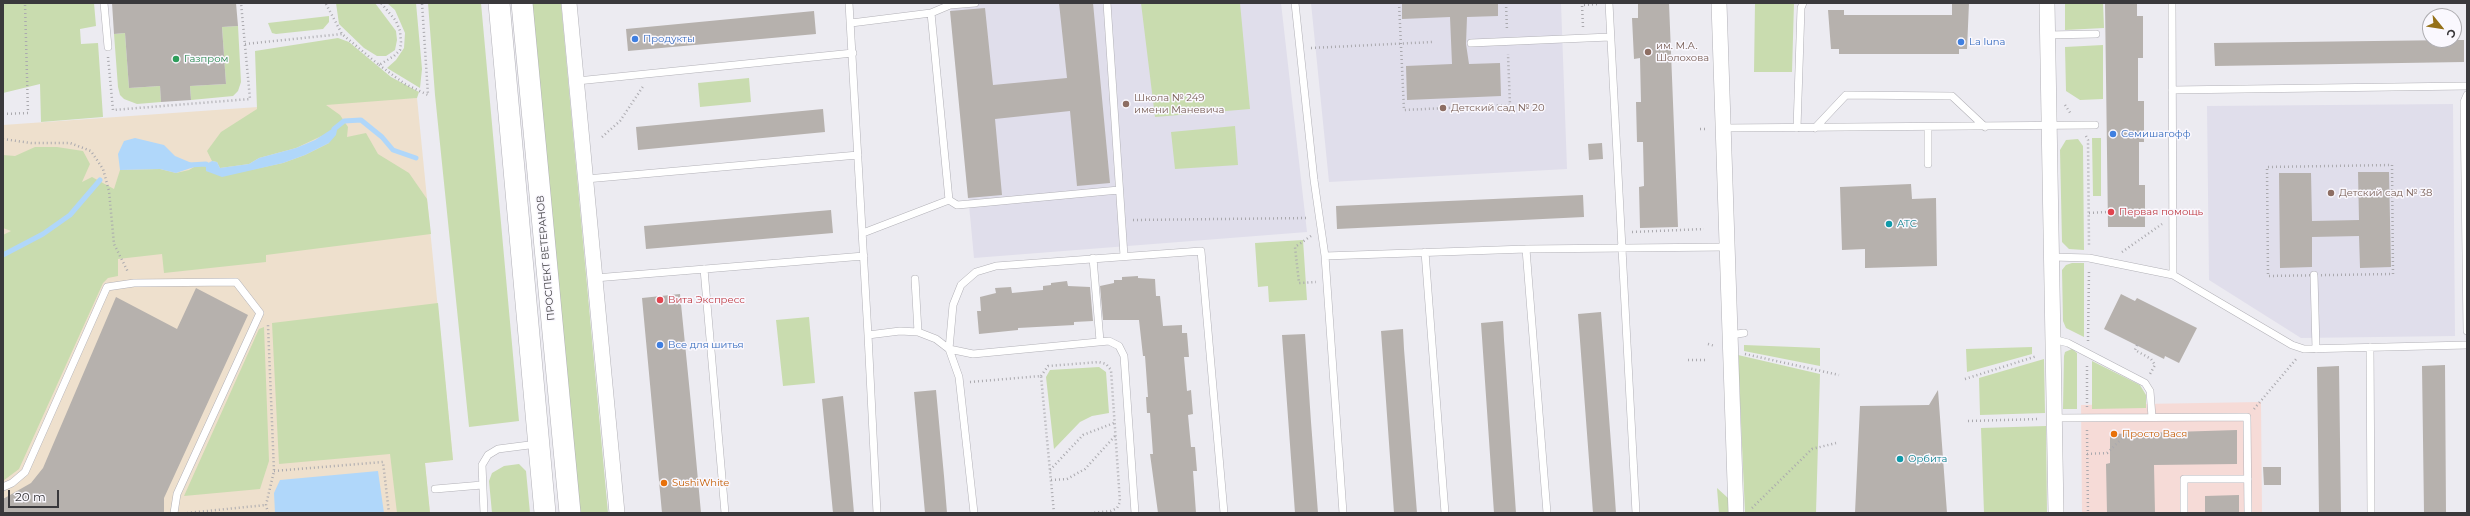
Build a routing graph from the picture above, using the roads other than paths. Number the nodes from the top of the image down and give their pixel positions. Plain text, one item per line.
1 (104, 3) edge
2 (499, 3) edge
3 (522, 3) edge
4 (569, 3) edge
5 (849, 3) edge
6 (975, 3) edge
7 (1107, 3) edge
8 (1295, 3) edge
9 (1609, 3) edge
10 (1719, 3) edge
11 (1804, 3) edge
12 (2047, 3) edge
13 (2172, 3) edge
14 (930, 13) junction
15 (851, 22) junction
16 (2096, 34) dead end
17 (2048, 35) junction
18 (1610, 37) junction
19 (1471, 43) dead end
20 (108, 47) road end
21 (853, 53) junction
22 (577, 80) junction
23 (2467, 86) edge
24 (2172, 90) junction
25 (2467, 96) edge
26 (1985, 126) junction
27 (2049, 126) junction
28 (2095, 126) dead end
29 (1928, 127) junction
30 (1724, 128) junction
31 (1797, 128) junction
32 (1815, 128) junction
33 (858, 155) junction
34 (1928, 164) dead end
35 (586, 179) junction
36 (1119, 190) junction
37 (949, 200) junction
38 (863, 233) junction
39 (1727, 248) junction
40 (1526, 249) junction
41 (1623, 249) junction
42 (1425, 252) junction
43 (864, 256) junction
44 (1124, 256) junction
45 (1325, 256) junction
46 (2052, 257) junction
47 (1093, 258) junction
48 (704, 269) junction
49 (2173, 275) junction
50 (2314, 275) road end
51 (595, 278) junction
52 (915, 279) dead end
53 (2467, 331) edge
54 (918, 332) junction
55 (868, 335) junction
56 (1100, 341) junction
57 (2053, 345) junction
58 (2467, 345) edge
59 (2370, 347) junction
60 (949, 349) junction
61 (2316, 349) junction
62 (2152, 417) junction
63 (2054, 418) junction
64 (539, 444) junction
65 (2248, 479) junction
66 (482, 484) junction
67 (3, 487) edge
68 (435, 489) dead end
69 (174, 513) edge
70 (484, 513) edge
71 (545, 513) edge
72 (570, 513) edge
73 (617, 513) edge
74 (724, 513) edge
75 (877, 513) edge
76 (974, 513) edge
77 (1135, 513) edge
78 (1224, 513) edge
79 (1343, 513) edge
80 (1445, 513) edge
81 (1547, 513) edge
82 (1636, 513) edge
83 (1736, 513) edge
84 (2056, 513) edge
85 (2184, 513) edge
86 (2248, 513) edge
87 (2371, 513) edge

1 - 20 lane
2 - 64 main road
3 - 72 main road, ПРОСПЕКТ ВЕТЕРАНОВ
4 - 22 street
5 - 15 lane
6 - 14 lane
7 - 36 lane
8 - 45 lane
9 - 18 lane
10 - 30 street
11 - 31 lane
12 - 17 street
13 - 24 lane
14 - 15 lane
14 - 37 lane
15 - 21 lane
16 - 17 lane
17 - 27 street
18 - 19 lane
18 - 41 lane
21 - 22 lane
21 - 33 lane
22 - 35 street
23 - 24 lane
24 - 49 lane
25 - 53 lane
26 - 27 lane
26 - 29 lane
26 - 32 lane
27 - 28 lane
27 - 46 street
29 - 32 lane
29 - 34 lane
30 - 31 lane
30 - 39 street
31 - 32 lane
33 - 35 lane
33 - 38 lane
35 - 51 street
36 - 37 lane
36 - 44 lane
37 - 38 lane
38 - 43 lane
39 - 41 lane
39 - 83 street
40 - 41 lane
40 - 42 lane
40 - 81 lane
41 - 82 lane
42 - 45 lane
42 - 80 lane
43 - 48 lane
43 - 55 lane
44 - 47 lane
44 - 78 lane
45 - 79 lane
46 - 49 lane
46 - 57 street
47 - 56 lane
47 - 60 lane
48 - 51 lane
48 - 74 lane
49 - 61 lane
50 - 61 lane
51 - 73 street
52 - 54 lane
54 - 55 lane
54 - 60 lane
55 - 75 lane
56 - 60 lane
56 - 77 lane
57 - 62 lane
57 - 63 street
58 - 59 lane
59 - 61 lane
59 - 87 lane
60 - 76 lane
62 - 63 lane
62 - 65 lane
63 - 84 street
64 - 66 lane
64 - 71 main road
65 - 85 lane
65 - 86 lane
66 - 68 lane
66 - 70 lane
67 - 69 lane

